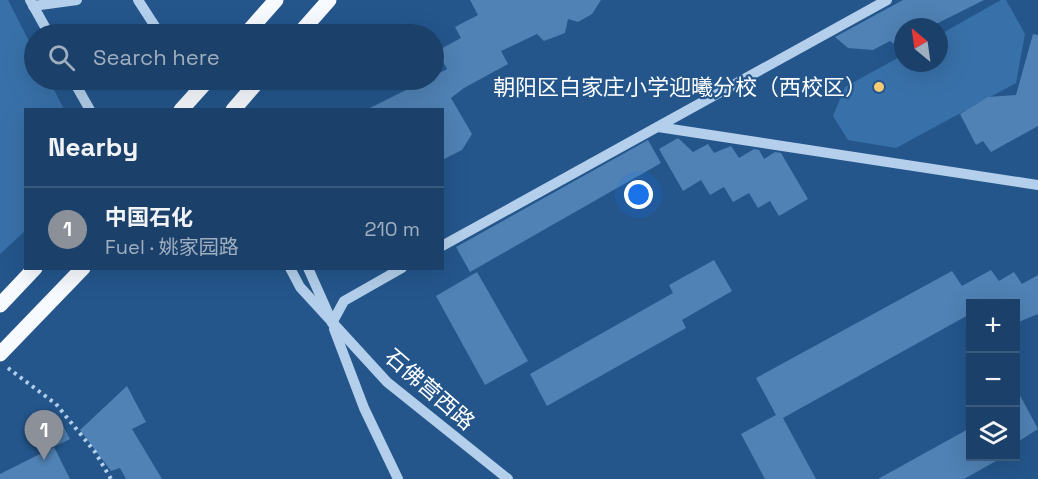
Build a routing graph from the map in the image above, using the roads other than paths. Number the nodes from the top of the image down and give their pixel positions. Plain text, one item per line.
1 (77, 0) edge
2 (138, 0) edge
3 (276, 0) edge
4 (329, 0) edge
5 (887, 0) edge
6 (31, 3) edge
7 (43, 24) edge
8 (154, 24) edge
9 (255, 24) edge
10 (307, 24) edge
11 (79, 90) edge
12 (190, 90) edge
13 (250, 90) edge
14 (89, 108) edge
15 (182, 108) edge
16 (235, 108) edge
17 (658, 127) junction
18 (1038, 185) edge
19 (444, 245) edge
20 (33, 270) edge
21 (80, 270) edge
22 (291, 270) edge
23 (309, 270) edge
24 (398, 270) edge
25 (0, 305) edge
26 (332, 323) junction
27 (0, 354) edge
28 (398, 479) edge
29 (508, 479) edge

1 - 6 street
2 - 8 street
3 - 9 main road
4 - 10 main road
5 - 17 street
6 - 7 street
11 - 14 street
12 - 15 main road
13 - 16 main road
17 - 18 street
17 - 19 street
20 - 25 main road
21 - 27 main road
22 - 26 street, 石佛营西路
23 - 26 street, 石佛营西路
24 - 26 street
26 - 28 street
26 - 29 street, 石佛营西路

